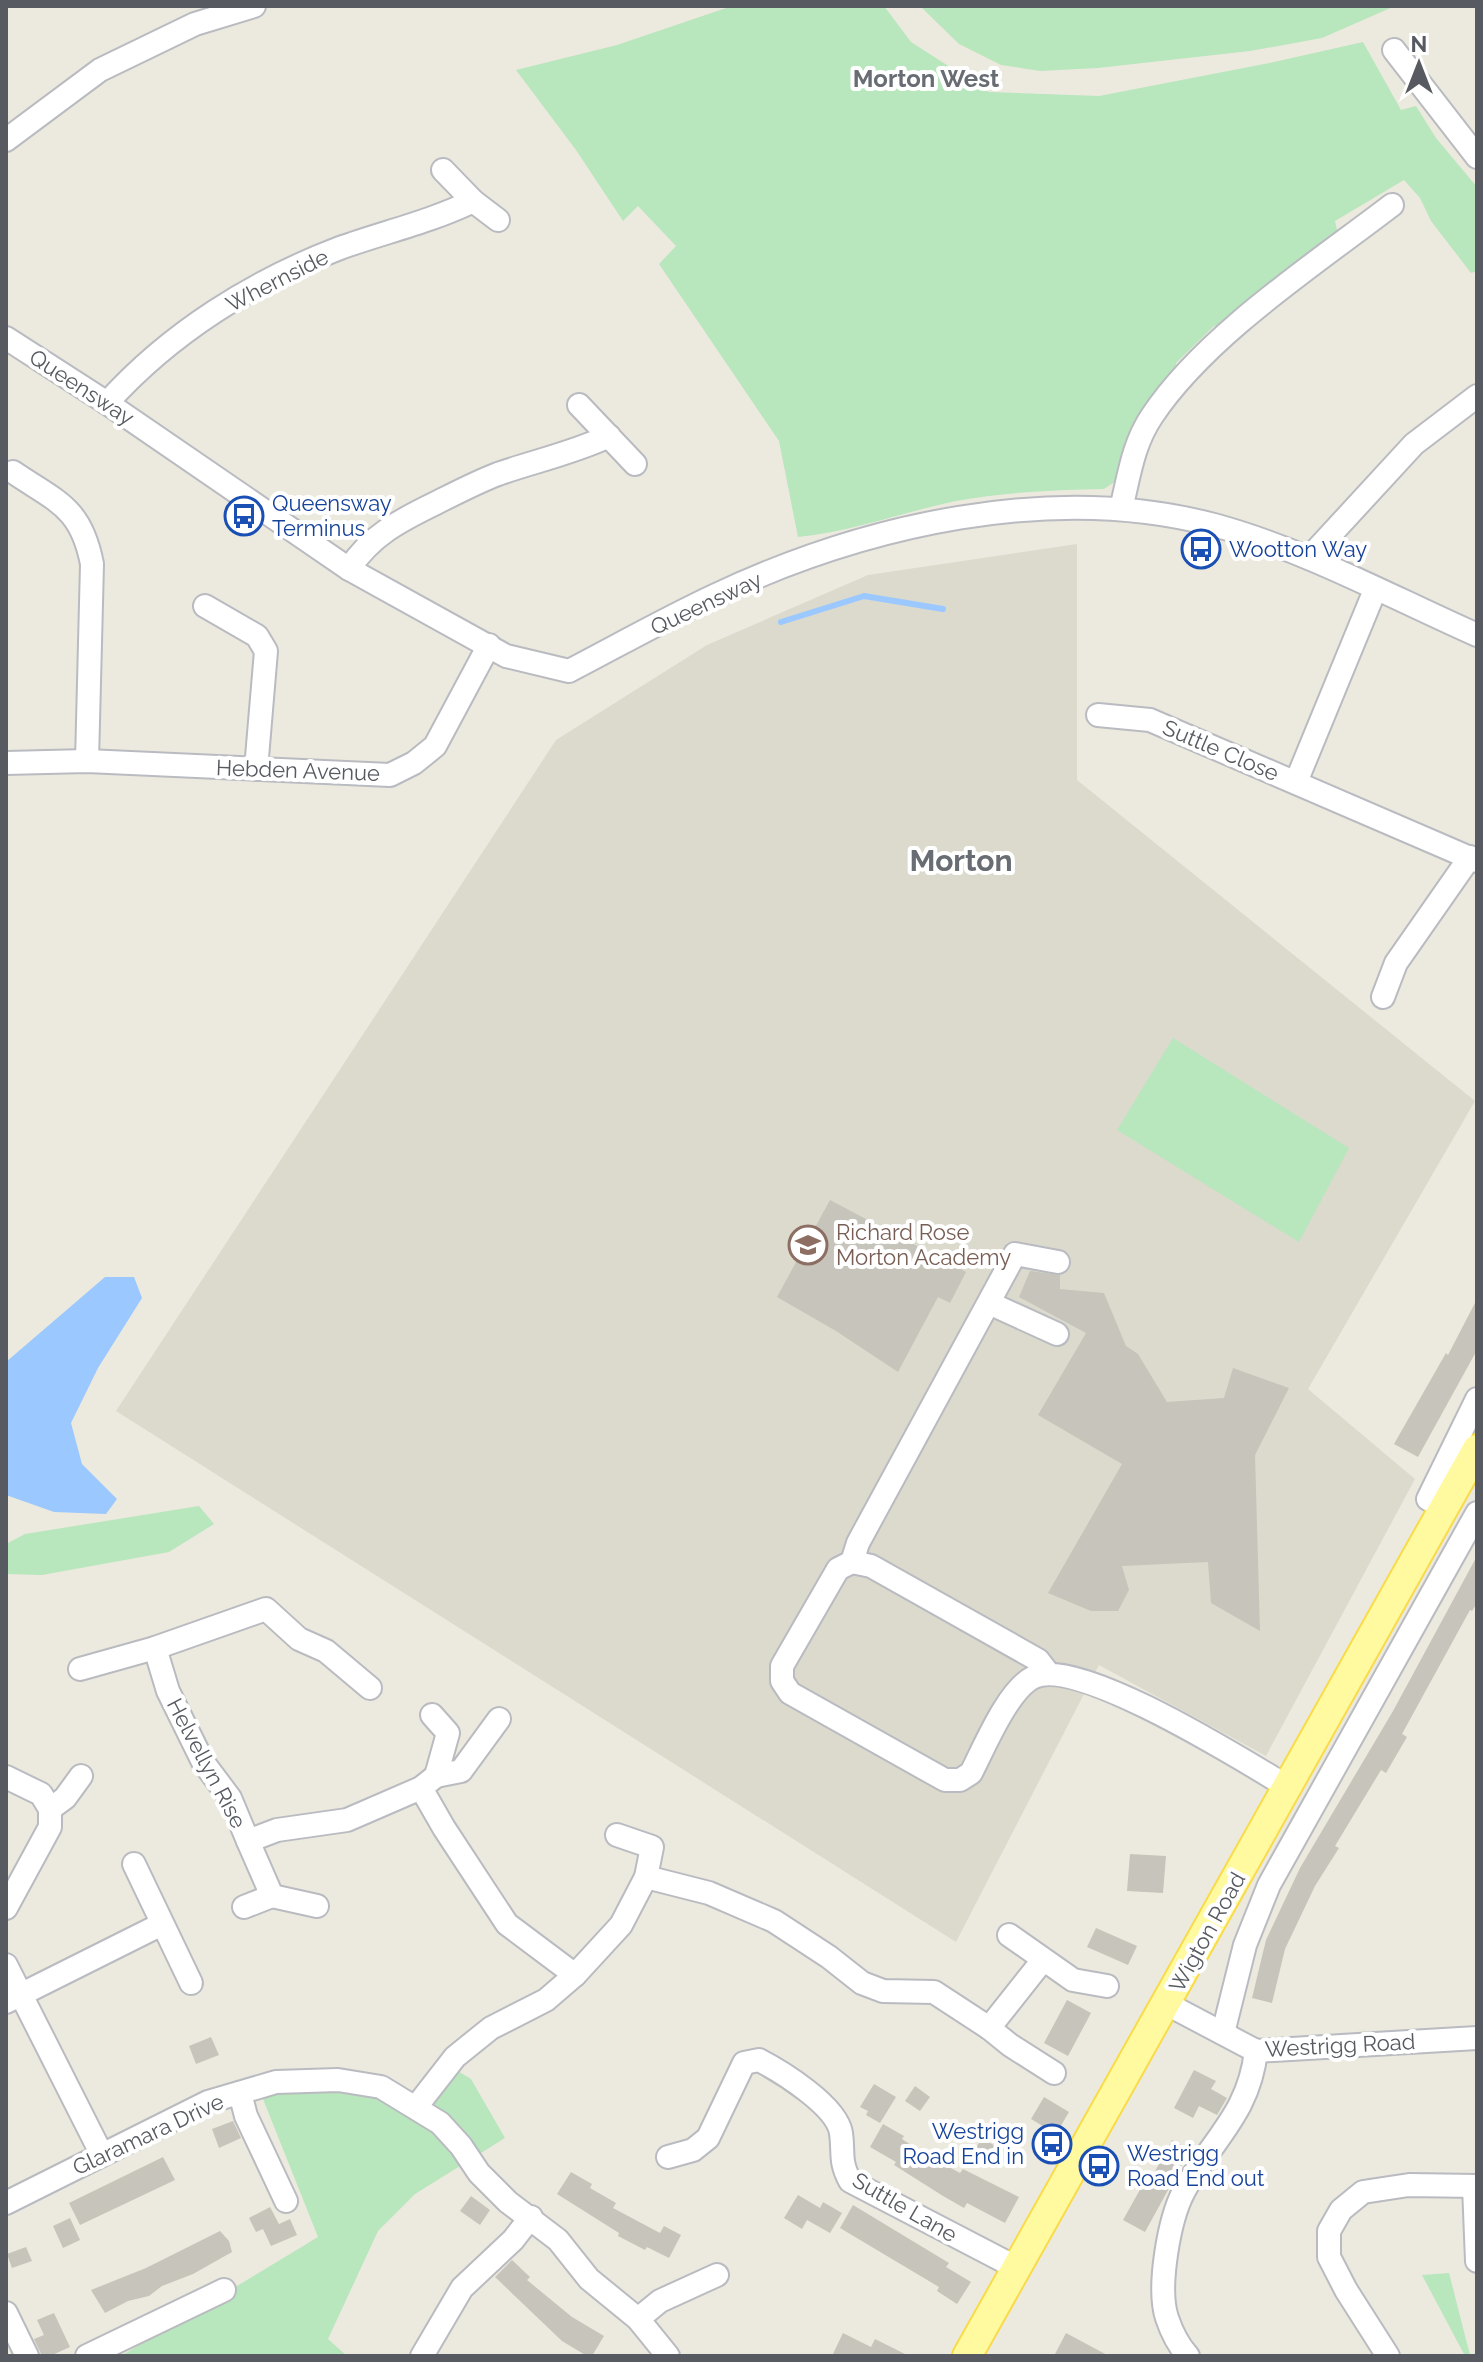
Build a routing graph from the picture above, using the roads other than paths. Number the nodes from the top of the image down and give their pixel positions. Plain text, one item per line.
1 (254, 6) edge
2 (1394, 50) dead end
3 (6, 140) edge
4 (1477, 157) edge
5 (443, 170) dead end
6 (473, 201) junction
7 (1392, 205) dead end
8 (498, 220) dead end
9 (6, 338) edge
10 (1477, 396) edge
11 (107, 403) junction
12 (579, 405) dead end
13 (609, 436) junction
14 (635, 464) dead end
15 (13, 472) dead end
16 (1121, 509) junction
17 (1309, 558) junction
18 (349, 569) junction
19 (1375, 590) junction
20 (205, 606) dead end
21 (1477, 635) edge
22 (489, 645) junction
23 (1098, 715) dead end
24 (87, 761) junction
25 (6, 763) edge
26 (256, 769) junction
27 (1296, 782) junction
28 (1474, 859) edge
29 (1383, 997) dead end
30 (1058, 1262) dead end
31 (989, 1303) junction
32 (1057, 1334) dead end
33 (1477, 1399) edge
34 (1477, 1449) edge
35 (1445, 1507) junction
36 (1477, 1513) edge
37 (852, 1562) junction
38 (155, 1648) junction
39 (80, 1669) dead end
40 (1048, 1673) junction
41 (370, 1688) dead end
42 (432, 1715) dead end
43 (499, 1719) dead end
44 (81, 1776) dead end
45 (6, 1777) edge
46 (429, 1782) junction
47 (1288, 1787) junction
48 (50, 1809) junction
49 (617, 1835) dead end
50 (248, 1841) junction
51 (134, 1864) dead end
52 (646, 1877) junction
53 (272, 1896) junction
54 (317, 1906) dead end
55 (244, 1907) dead end
56 (6, 1908) edge
57 (162, 1924) junction
58 (1009, 1935) dead end
59 (1043, 1960) junction
60 (6, 1965) edge
61 (575, 1975) junction
62 (191, 1983) dead end
63 (1107, 1986) dead end
64 (14, 1998) edge
65 (1167, 2004) junction
66 (989, 2028) junction
67 (1223, 2033) junction
68 (1477, 2038) edge
69 (1256, 2051) junction
70 (1054, 2073) dead end
71 (240, 2093) junction
72 (416, 2107) junction
73 (102, 2155) junction
74 (668, 2157) dead end
75 (1476, 2186) edge
76 (286, 2201) dead end
77 (6, 2203) edge
78 (531, 2217) junction
79 (1477, 2261) edge
80 (1017, 2268) junction
81 (717, 2275) dead end
82 (224, 2290) dead end
83 (6, 2313) edge
84 (638, 2319) junction
85 (27, 2356) edge
86 (87, 2356) edge
87 (422, 2356) edge
88 (668, 2356) edge
89 (967, 2356) edge
90 (1188, 2356) edge
91 (1388, 2356) edge

1 - 3 street
2 - 4 street
5 - 6 street
6 - 8 street
6 - 11 street, Whernside
7 - 16 street
9 - 11 street, Queensway
10 - 17 street
11 - 18 street, Queensway
12 - 13 street
13 - 14 street
13 - 18 street
15 - 24 street
16 - 17 street, Queensway
16 - 22 street, Queensway
17 - 19 street, Queensway
18 - 22 street, Queensway
19 - 21 street, Queensway
19 - 27 street, Suttle Close
20 - 26 street
22 - 26 street, Hebden Avenue
23 - 27 street, Suttle Close
24 - 25 street, Hebden Avenue
24 - 26 street, Hebden Avenue
27 - 28 street, Suttle Close
28 - 29 street, Suttle Close
30 - 31 street
31 - 32 street
31 - 37 street
33 - 35 street
34 - 35 main road, Wigton Road
35 - 47 main road, Wigton Road
36 - 67 street, Wigton Road
37 - 40 street
37 - 40 street
38 - 39 street
38 - 41 street
38 - 50 street, Helvellyn Rise
40 - 47 street
42 - 46 street
43 - 46 street, Helvellyn Rise
44 - 48 street
45 - 48 street
46 - 50 street, Helvellyn Rise
46 - 61 street
47 - 65 main road, Wigton Road
48 - 56 street
49 - 52 street
50 - 53 street
51 - 57 street
52 - 61 street
52 - 66 street
53 - 54 street
53 - 55 street
57 - 62 street
57 - 64 street
58 - 59 street
59 - 63 street
59 - 66 street
60 - 64 street
61 - 72 street
64 - 73 street
65 - 67 street, Westrigg Road
65 - 80 main road, Wigton Road
66 - 70 street
67 - 69 street, Westrigg Road
68 - 69 street, Westrigg Road
69 - 90 street
71 - 72 street, Glaramara Drive
71 - 73 street, Glaramara Drive
71 - 76 street
72 - 78 street, Glaramara Drive
73 - 77 street, Glaramara Drive
74 - 80 street, Suttle Lane
75 - 79 street
75 - 91 street
78 - 84 street, Glaramara Drive
78 - 87 street
80 - 89 main road, Wigton Road
81 - 84 street
82 - 86 street
83 - 85 street
84 - 88 street, Glaramara Drive

